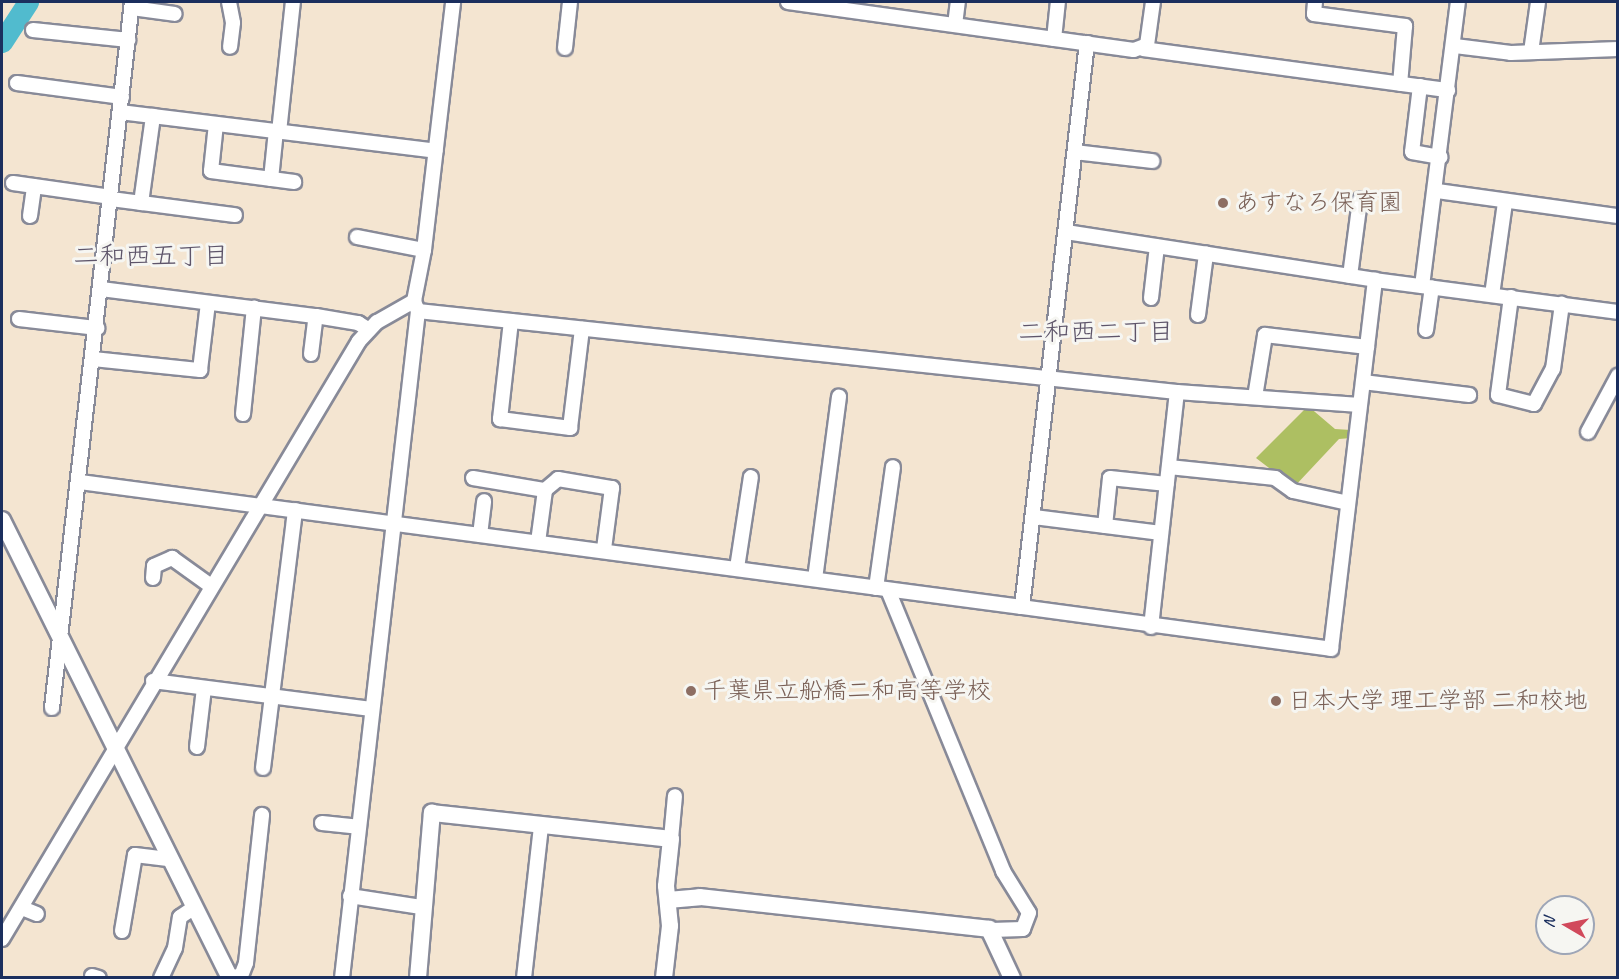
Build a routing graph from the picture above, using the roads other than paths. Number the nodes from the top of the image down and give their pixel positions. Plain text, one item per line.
1 (229, 2) edge
2 (292, 2) edge
3 (453, 2) edge
4 (570, 2) edge
5 (788, 2) edge
6 (958, 2) edge
7 (1058, 2) edge
8 (1153, 2) edge
9 (1315, 2) edge
10 (1458, 2) edge
11 (1538, 2) edge
12 (804, 3) edge
13 (132, 5) edge
14 (175, 14) dead end
15 (955, 25) junction
16 (33, 30) dead end
17 (1054, 39) junction
18 (128, 40) junction
19 (1087, 44) junction
20 (1455, 46) junction
21 (230, 47) dead end
22 (565, 48) dead end
23 (1143, 49) junction
24 (1617, 49) edge
25 (1531, 52) junction
26 (17, 83) dead end
27 (1400, 84) junction
28 (1420, 86) junction
29 (1448, 90) junction
30 (122, 97) junction
31 (120, 112) junction
32 (153, 116) junction
33 (216, 124) junction
34 (278, 131) junction
35 (436, 151) junction
36 (1075, 152) junction
37 (1441, 157) junction
38 (1152, 161) dead end
39 (271, 179) junction
40 (294, 182) dead end
41 (13, 183) dead end
42 (34, 186) junction
43 (1437, 191) junction
44 (111, 198) junction
45 (1360, 200) dead end
46 (1505, 202) junction
47 (141, 203) junction
48 (30, 216) dead end
49 (235, 216) dead end
50 (1617, 216) edge
51 (1066, 232) junction
52 (357, 237) dead end
53 (1157, 246) junction
54 (424, 250) junction
55 (1206, 254) junction
56 (1350, 276) junction
57 (1375, 280) junction
58 (1427, 287) junction
59 (101, 289) junction
60 (1492, 295) junction
61 (1511, 297) junction
62 (1150, 298) dead end
63 (208, 303) junction
64 (1562, 304) junction
65 (416, 306) junction
66 (254, 308) junction
67 (1617, 312) edge
68 (1198, 315) dead end
69 (316, 316) junction
70 (19, 319) dead end
71 (511, 321) junction
72 (97, 328) junction
73 (582, 329) junction
74 (369, 330) junction
75 (1426, 330) dead end
76 (1367, 347) junction
77 (311, 354) dead end
78 (93, 359) junction
79 (1050, 376) junction
80 (1617, 376) edge
81 (1363, 382) junction
82 (1177, 392) junction
83 (1469, 395) dead end
84 (839, 397) dead end
85 (1255, 397) junction
86 (1360, 405) junction
87 (243, 414) dead end
88 (1588, 432) dead end
89 (893, 466) dead end
90 (1169, 467) junction
91 (750, 477) dead end
92 (473, 478) dead end
93 (80, 482) junction
94 (1167, 484) junction
95 (545, 490) junction
96 (484, 501) dead end
97 (1348, 504) junction
98 (260, 505) junction
99 (296, 510) junction
100 (1034, 517) junction
101 (2, 520) edge
102 (394, 523) junction
103 (1105, 526) junction
104 (1161, 533) junction
105 (480, 535) junction
106 (538, 542) junction
107 (7, 543) edge
108 (604, 549) junction
109 (737, 568) junction
110 (153, 578) dead end
111 (815, 579) junction
112 (211, 586) junction
113 (882, 589) junction
114 (1022, 607) junction
115 (1151, 627) junction
116 (62, 642) junction
117 (153, 681) junction
118 (204, 688) junction
119 (272, 696) junction
120 (52, 708) dead end
121 (371, 709) junction
122 (114, 747) junction
123 (197, 747) dead end
124 (263, 768) dead end
125 (675, 796) dead end
126 (262, 815) dead end
127 (322, 823) dead end
128 (542, 826) junction
129 (358, 827) junction
130 (671, 839) junction
131 (170, 859) junction
132 (350, 896) junction
133 (668, 900) junction
134 (195, 907) junction
135 (421, 907) junction
136 (21, 908) junction
137 (38, 914) dead end
138 (991, 930) junction
139 (122, 931) dead end
140 (2, 939) edge
141 (230, 977) edge
142 (161, 978) edge
143 (342, 978) edge
144 (418, 978) edge
145 (524, 978) edge
146 (664, 978) edge
147 (1012, 978) edge

1 - 21 street
2 - 34 street
3 - 35 street
4 - 22 street
5 - 12 street
6 - 15 street
7 - 17 street
8 - 23 street
9 - 27 street
10 - 20 street
11 - 25 street
12 - 15 street
13 - 14 street
13 - 18 street
15 - 17 street
16 - 18 street
17 - 19 street
18 - 30 street
19 - 23 street
19 - 36 street
20 - 25 street
20 - 29 street
23 - 27 street
24 - 25 street
26 - 30 street
27 - 28 street
28 - 29 street
28 - 37 street
29 - 37 street
30 - 31 street
31 - 32 street
31 - 44 street
32 - 33 street
32 - 47 street
33 - 34 street
33 - 39 street
34 - 35 street
34 - 39 street
35 - 54 street
36 - 38 street
36 - 51 street
37 - 43 street
39 - 40 street
41 - 42 street
42 - 44 street
42 - 48 street
43 - 46 street
43 - 58 street
44 - 47 street
44 - 59 street
45 - 56 street
46 - 50 street
46 - 60 street
47 - 49 street
51 - 53 street
51 - 79 street
52 - 54 street
53 - 55 street
53 - 62 street
54 - 65 street
55 - 56 street
55 - 68 street
56 - 57 street
57 - 58 street
57 - 76 street
58 - 60 street
58 - 75 street
59 - 63 street
59 - 72 street
60 - 61 street
61 - 64 street
61 - 64 street
63 - 66 street
63 - 78 street
64 - 67 street
65 - 71 street
65 - 74 street
65 - 102 street
66 - 69 street
66 - 87 street
69 - 74 street
69 - 77 street
70 - 72 street
71 - 73 street
71 - 73 street
72 - 78 street
73 - 79 street
74 - 98 street
76 - 81 street
76 - 85 street
78 - 93 street
79 - 82 street
79 - 100 street
80 - 88 street
81 - 83 street
81 - 86 street
82 - 85 street
82 - 90 street
84 - 111 street
85 - 86 street
86 - 97 street
89 - 113 street
90 - 94 street
90 - 97 street
91 - 109 street
92 - 95 street
93 - 98 street
93 - 116 street
94 - 103 street
94 - 104 street
95 - 106 street
95 - 108 street
96 - 105 street
97 - 115 street
98 - 99 street
98 - 112 street
99 - 102 street
99 - 119 street
100 - 103 street
100 - 114 street
101 - 107 street
102 - 105 street
102 - 121 street
103 - 104 street
104 - 115 street
105 - 106 street
106 - 108 street
107 - 116 street
108 - 109 street
109 - 111 street
110 - 112 street
111 - 113 street
112 - 117 street
113 - 114 street
113 - 138 street
114 - 115 street
116 - 120 street
116 - 122 street
117 - 118 street
117 - 122 street
118 - 119 street
118 - 123 street
119 - 121 street
119 - 124 street
121 - 129 street
122 - 131 street
122 - 136 street
125 - 130 street
126 - 141 street
127 - 129 street
128 - 130 street
128 - 135 street
128 - 145 street
129 - 132 street
130 - 133 street
131 - 134 street
131 - 139 street
132 - 135 street
132 - 143 street
133 - 138 street
133 - 146 street
134 - 141 street
134 - 142 street
135 - 144 street
136 - 137 street
136 - 140 street
138 - 147 street

